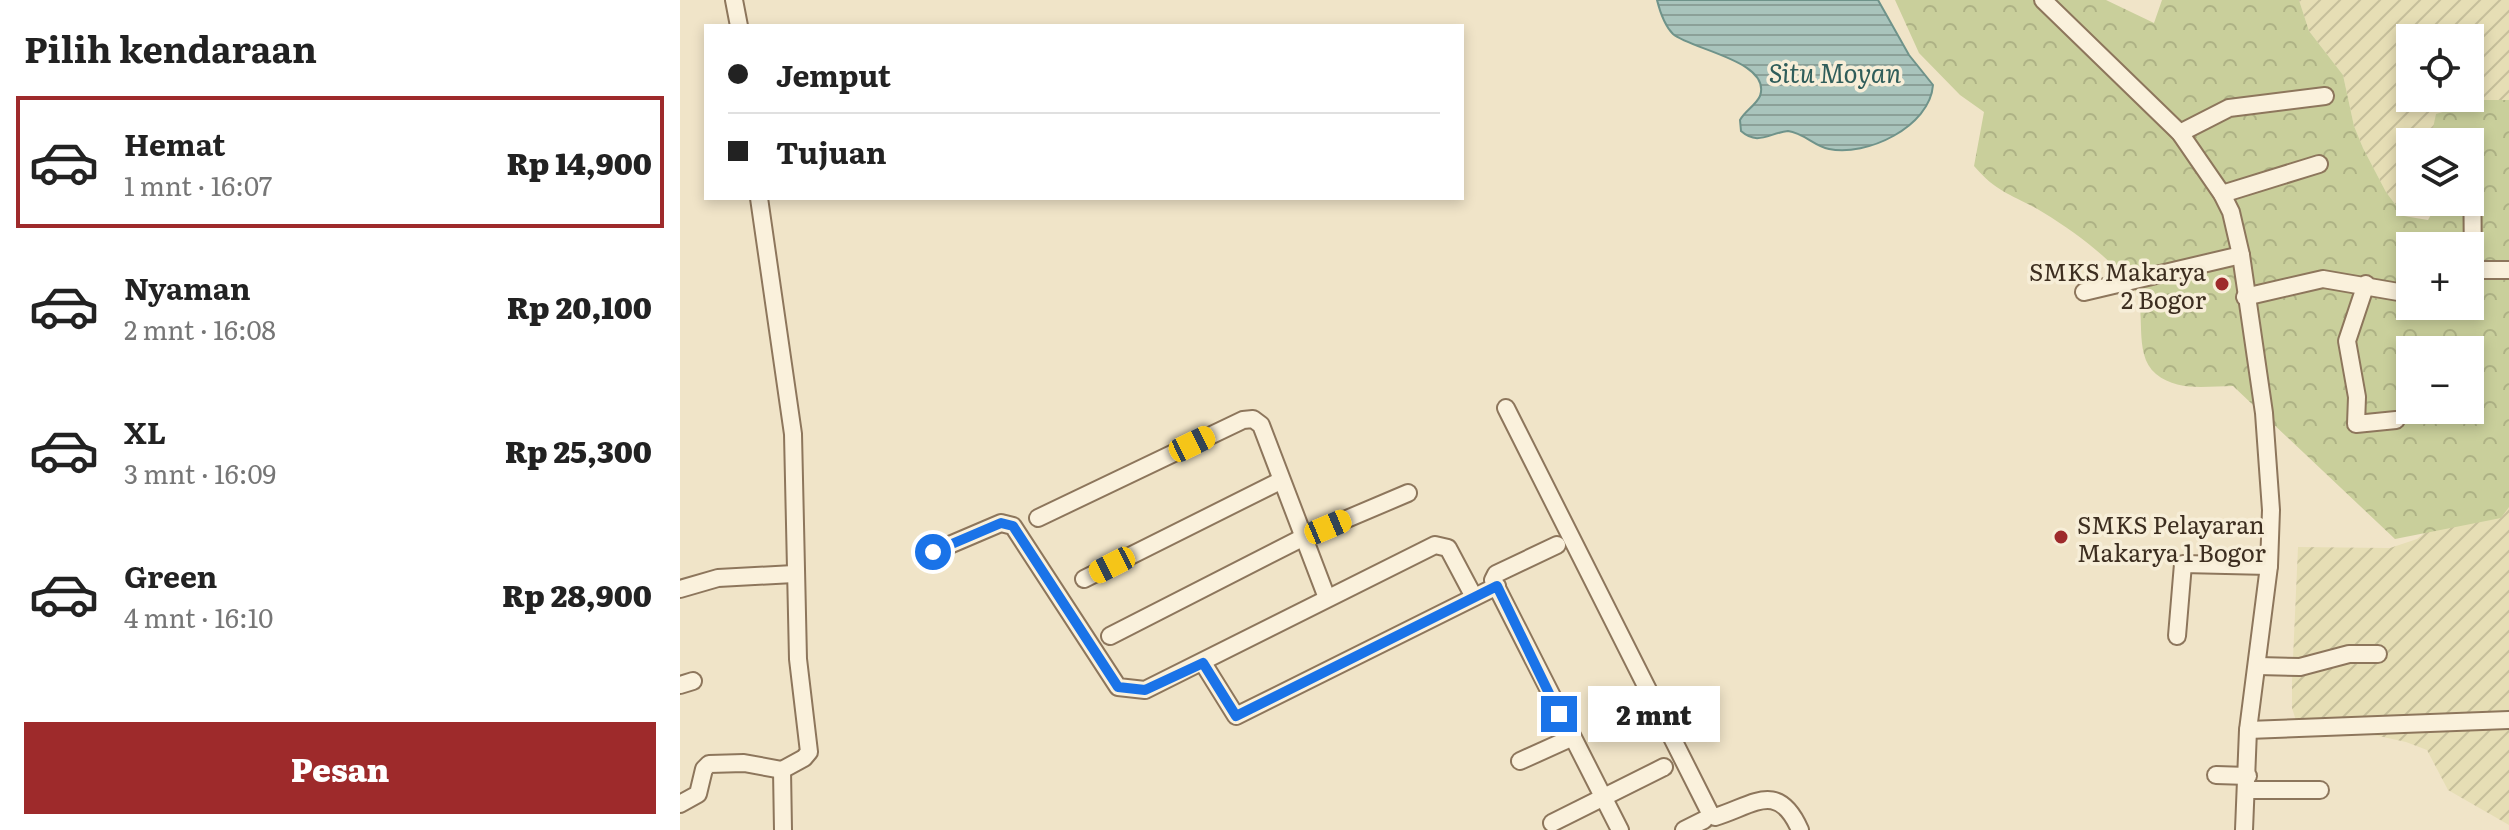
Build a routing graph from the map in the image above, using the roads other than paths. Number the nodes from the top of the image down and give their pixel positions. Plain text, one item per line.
1 (734, 0) edge
2 (2043, 0) edge
3 (739, 24) edge
4 (2325, 96) dead end
5 (2180, 133) junction
6 (2319, 164) dead end
7 (2222, 194) junction
8 (759, 200) edge
9 (2241, 255) junction
10 (2484, 270) edge
11 (2509, 270) edge
12 (2366, 284) junction
13 (2396, 291) edge
14 (2084, 292) dead end
15 (2245, 297) junction
16 (1506, 408) dead end
17 (2396, 420) dead end
18 (1280, 481) junction
19 (1408, 493) dead end
20 (1038, 518) dead end
21 (1302, 538) junction
22 (1557, 545) dead end
23 (933, 552) dead end
24 (2269, 566) junction
25 (794, 574) junction
26 (1084, 579) dead end
27 (1497, 586) junction
28 (680, 589) edge
29 (1474, 597) junction
30 (1327, 598) junction
31 (1110, 636) dead end
32 (2177, 636) dead end
33 (2378, 654) dead end
34 (1203, 663) junction
35 (2258, 666) junction
36 (2509, 720) edge
37 (2248, 730) junction
38 (1571, 738) junction
39 (1520, 761) dead end
40 (1664, 767) dead end
41 (782, 770) junction
42 (2216, 775) dead end
43 (2248, 783) junction
44 (2320, 790) dead end
45 (1602, 798) junction
46 (680, 804) edge
47 (1704, 820) dead end
48 (1552, 823) dead end
49 (783, 830) edge
50 (1620, 830) edge
51 (1684, 830) edge
52 (1800, 830) edge
53 (2244, 830) edge

1 - 3 street
2 - 5 street
4 - 5 street
5 - 7 street
6 - 7 street
7 - 9 street
8 - 25 street
9 - 14 street
9 - 15 street
10 - 11 street
12 - 13 street
12 - 15 street
12 - 17 street
15 - 24 street
16 - 52 street
18 - 20 street
18 - 21 street
18 - 26 street
19 - 21 street
21 - 30 street
21 - 31 street
22 - 27 street
23 - 34 street
24 - 32 street
24 - 35 street
25 - 28 street
25 - 41 street
27 - 29 street
27 - 38 street
29 - 30 street
29 - 34 street
30 - 34 street
33 - 35 street
35 - 37 street
36 - 37 street
37 - 43 street
38 - 39 street
38 - 45 street
40 - 45 street
41 - 46 street
41 - 49 street
42 - 43 street
43 - 44 street
43 - 53 street
45 - 48 street
45 - 50 street
47 - 51 street

